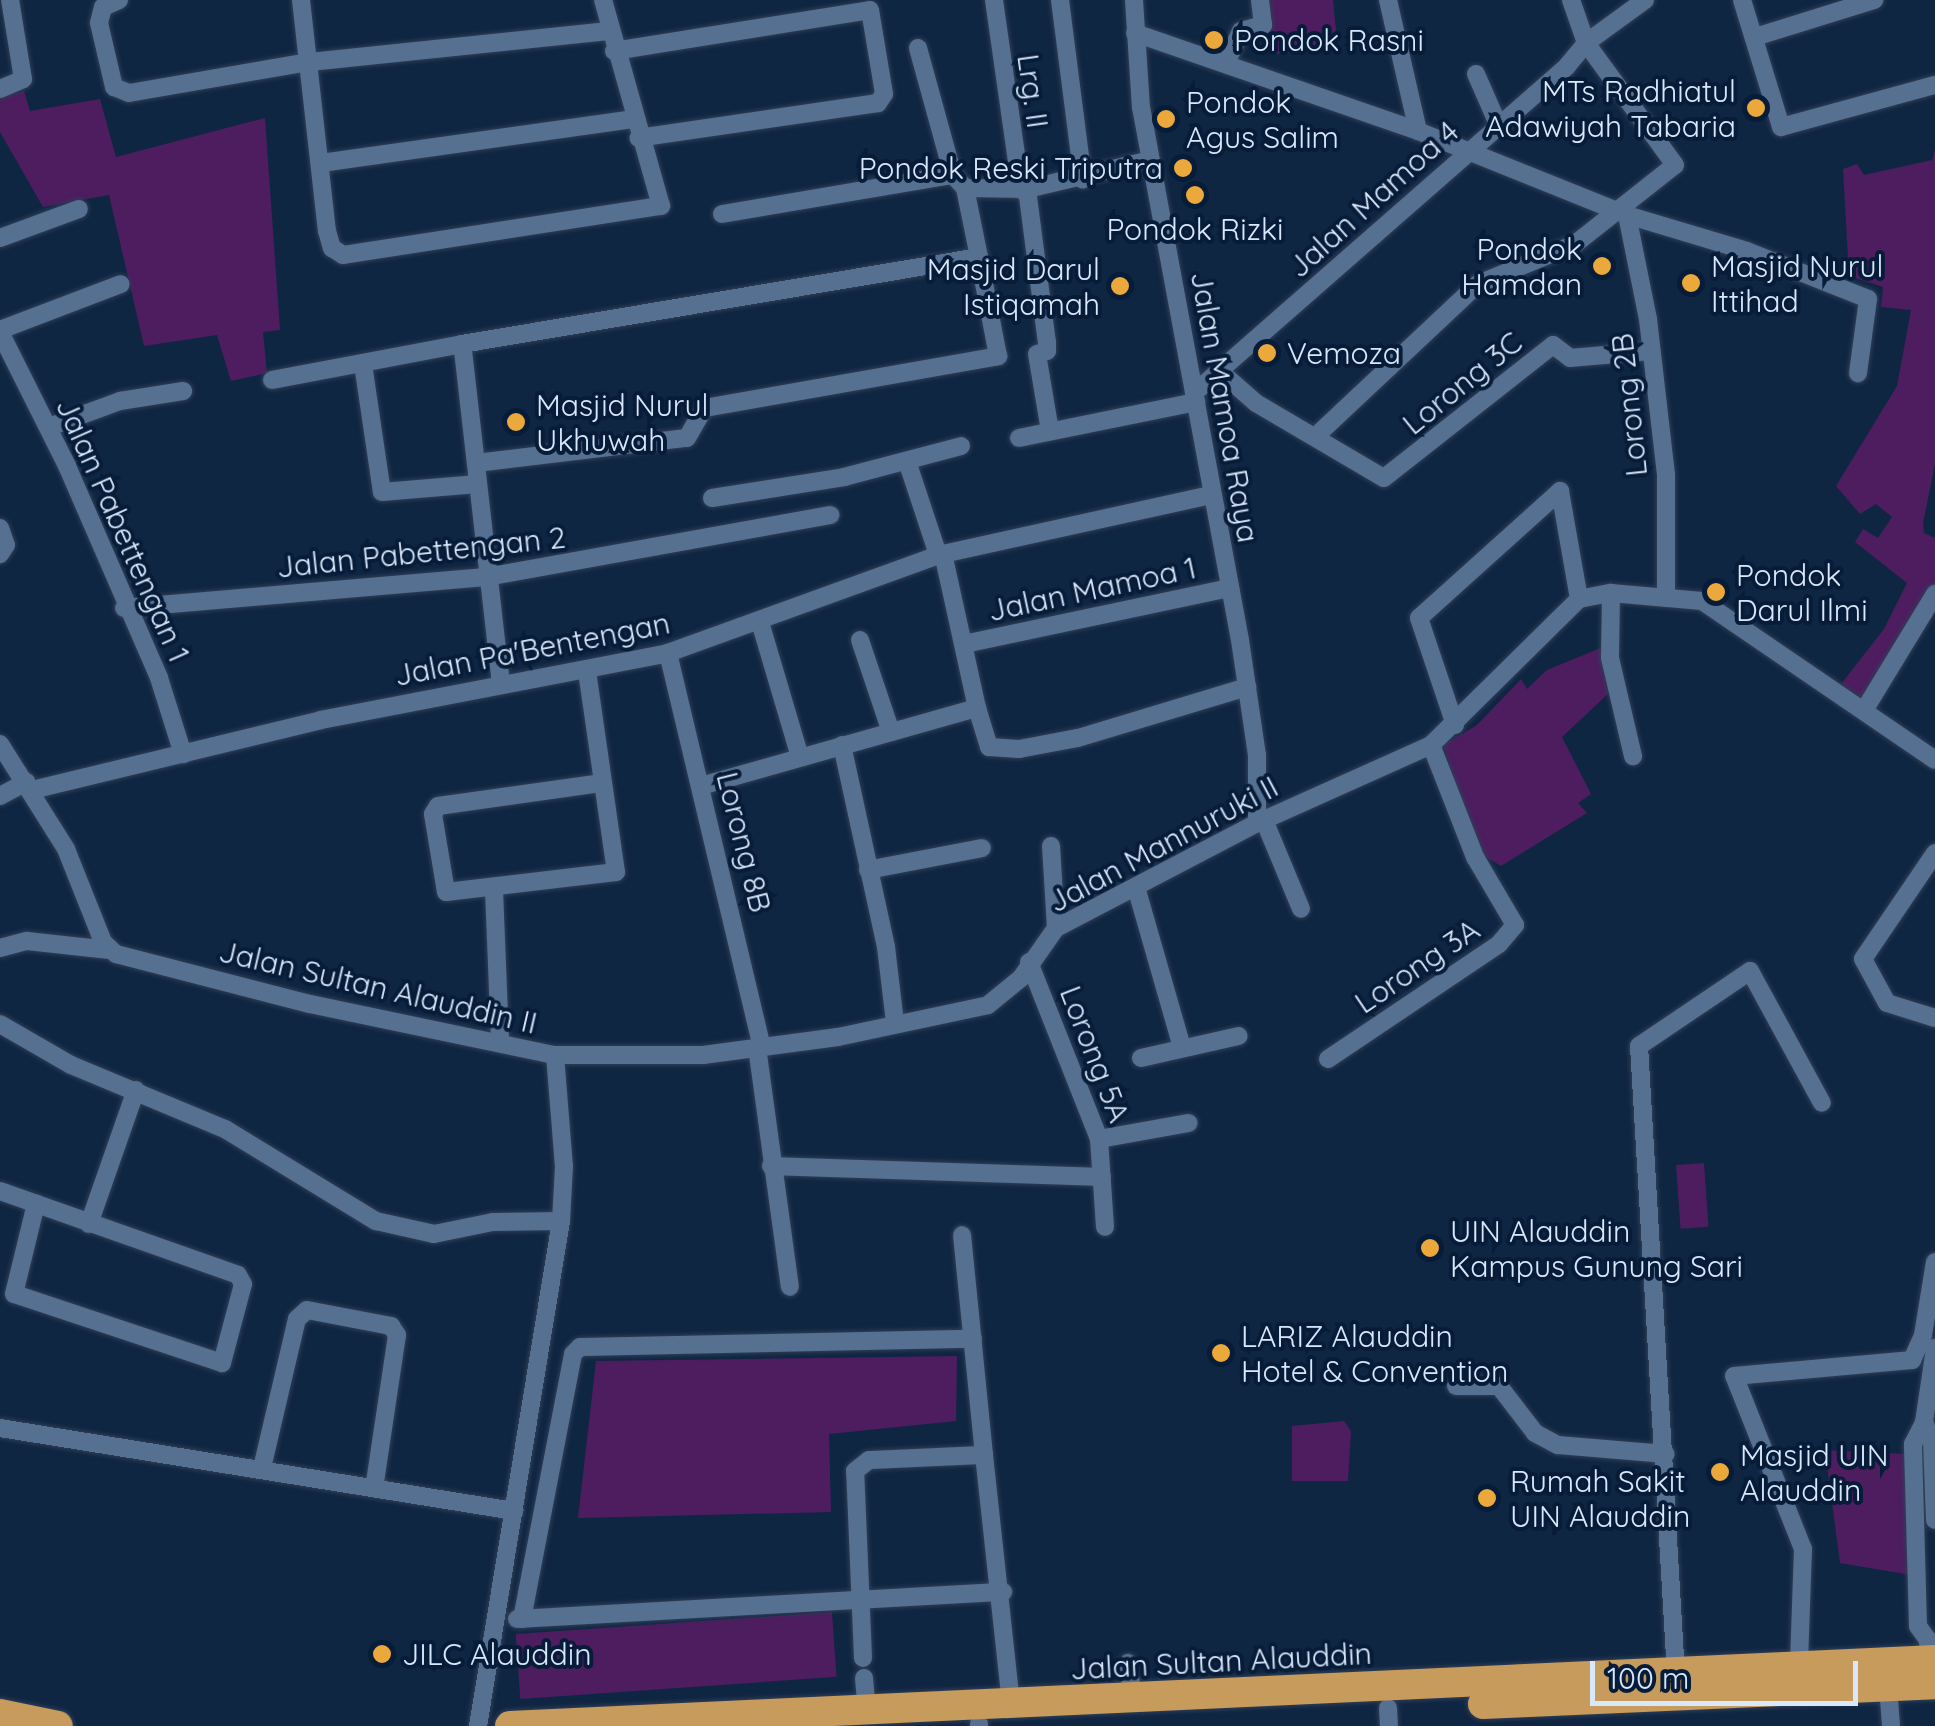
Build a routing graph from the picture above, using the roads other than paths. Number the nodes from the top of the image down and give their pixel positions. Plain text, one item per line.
1 (10, 0) edge
2 (301, 0) edge
3 (602, 0) edge
4 (994, 0) edge
5 (1060, 0) edge
6 (1134, 0) edge
7 (1260, 0) edge
8 (1388, 0) edge
9 (1571, 0) edge
10 (1645, 0) edge
11 (1742, 0) edge
12 (1874, 0) edge
13 (115, 1) edge
14 (608, 31) junction
15 (1136, 33) junction
16 (1754, 37) junction
17 (1586, 43) junction
18 (918, 48) dead end
19 (614, 51) junction
20 (308, 62) junction
21 (1226, 63) junction
22 (1476, 74) dead end
23 (1935, 84) edge
24 (0, 89) edge
25 (632, 120) junction
26 (1498, 124) junction
27 (1418, 132) junction
28 (639, 138) junction
29 (1465, 152) junction
30 (1152, 160) junction
31 (320, 163) junction
32 (1083, 180) junction
33 (959, 182) junction
34 (1024, 190) junction
35 (79, 209) dead end
36 (1625, 213) junction
37 (722, 214) dead end
38 (0, 238) edge
39 (979, 257) junction
40 (121, 284) dead end
41 (0, 331) edge
42 (462, 344) junction
43 (1651, 352) junction
44 (363, 364) junction
45 (1858, 373) dead end
46 (1223, 374) junction
47 (272, 380) dead end
48 (183, 391) dead end
49 (1195, 398) junction
50 (50, 427) junction
51 (1050, 431) junction
52 (1317, 435) junction
53 (1019, 438) dead end
54 (962, 446) dead end
55 (907, 460) junction
56 (476, 463) junction
57 (478, 484) junction
58 (1210, 496) junction
59 (712, 498) dead end
60 (830, 515) dead end
61 (0, 528) edge
62 (0, 554) edge
63 (941, 554) junction
64 (486, 577) junction
65 (1230, 588) junction
66 (1610, 592) junction
67 (1935, 594) edge
68 (1666, 598) junction
69 (1580, 599) junction
70 (124, 608) junction
71 (760, 622) junction
72 (860, 640) dead end
73 (964, 644) junction
74 (668, 653) junction
75 (587, 671) junction
76 (501, 684) junction
77 (1247, 688) junction
78 (977, 708) junction
79 (1866, 709) junction
80 (1455, 725) junction
81 (891, 732) junction
82 (0, 744) edge
83 (842, 745) junction
84 (1430, 745) junction
85 (183, 754) junction
86 (1634, 756) dead end
87 (800, 757) junction
88 (1935, 760) edge
89 (602, 782) junction
90 (29, 786) junction
91 (701, 786) junction
92 (0, 796) edge
93 (1261, 821) junction
94 (1051, 846) dead end
95 (982, 848) dead end
96 (1935, 853) edge
97 (868, 870) junction
98 (1136, 887) junction
99 (494, 890) junction
100 (1302, 909) dead end
101 (1056, 928) junction
102 (0, 948) edge
103 (110, 950) junction
104 (1029, 962) junction
105 (1935, 1018) edge
106 (895, 1023) junction
107 (0, 1024) edge
108 (1239, 1036) dead end
109 (500, 1040) junction
110 (759, 1047) junction
111 (1182, 1047) junction
112 (555, 1056) junction
113 (1142, 1058) dead end
114 (1328, 1058) dead end
115 (136, 1090) junction
116 (1822, 1103) dead end
117 (1188, 1122) dead end
118 (1099, 1138) junction
119 (771, 1166) junction
120 (1102, 1177) junction
121 (0, 1191) edge
122 (36, 1204) junction
123 (561, 1221) junction
124 (89, 1224) junction
125 (1105, 1227) dead end
126 (962, 1235) dead end
127 (1935, 1262) edge
128 (790, 1287) dead end
129 (973, 1339) junction
130 (1935, 1348) edge
131 (1456, 1386) dead end
132 (0, 1428) edge
133 (1927, 1442) edge
134 (1666, 1454) junction
135 (984, 1455) junction
136 (262, 1468) junction
137 (374, 1488) junction
138 (1935, 1504) edge
139 (514, 1510) junction
140 (1935, 1520) edge
141 (1925, 1587) edge
142 (1003, 1592) junction
143 (858, 1600) junction
144 (1932, 1655) edge
145 (863, 1658) dead end
146 (1128, 1662) dead end
147 (1799, 1663) junction
148 (1676, 1674) junction
149 (1011, 1686) junction
150 (1888, 1686) junction
151 (1132, 1692) junction
152 (1425, 1696) junction
153 (0, 1714) edge
154 (1389, 1717) edge
155 (970, 1725) edge
156 (58, 1726) edge
157 (478, 1726) edge
158 (510, 1726) edge
159 (1891, 1726) edge

1 - 24 street
2 - 20 street
3 - 14 street
4 - 34 street, Lrg. II
5 - 32 street
6 - 15 street, Jalan Mamoa Raya
7 - 21 street
8 - 27 street
9 - 17 street
10 - 17 street, Jalan Mamoa 4
11 - 16 street
12 - 16 street
13 - 20 street
14 - 19 street
14 - 20 street
15 - 21 street
15 - 30 street, Jalan Mamoa Raya
16 - 23 street
17 - 26 street, Jalan Mamoa 4
17 - 36 street
18 - 33 street
19 - 25 street
19 - 28 street
20 - 31 street
21 - 27 street
22 - 26 street
25 - 28 street
25 - 31 street
26 - 29 street, Jalan Mamoa 4
27 - 29 street
28 - 31 street
29 - 36 street
29 - 46 street, Jalan Mamoa 4
30 - 32 street
30 - 49 street, Jalan Mamoa Raya
32 - 34 street
33 - 34 street
33 - 37 street
33 - 39 street
34 - 51 street, Lrg. II
35 - 38 street
36 - 43 street, Lorong 2B
36 - 45 street
36 - 52 street
39 - 42 street
39 - 56 street
40 - 41 street
41 - 50 street, Jalan Pabettengan 1
42 - 44 street
42 - 56 street
43 - 52 street, Lorong 3C
43 - 68 street, Lorong 2B
44 - 47 street
44 - 57 street
46 - 49 street, Jalan Mamoa 4
46 - 52 street
48 - 50 street
49 - 51 street
49 - 58 street, Jalan Mamoa Raya
50 - 70 street, Jalan Pabettengan 1
51 - 53 street
54 - 55 street
55 - 59 street
55 - 63 street
56 - 57 street
57 - 64 street
58 - 63 street, Jalan Pa'Bentengan
58 - 65 street, Jalan Mamoa Raya
60 - 64 street, Jalan Pabettengan 2
61 - 62 street
63 - 71 street, Jalan Pa'Bentengan
63 - 73 street
64 - 70 street, Jalan Pabettengan 2
64 - 76 street
65 - 73 street, Jalan Mamoa 1
65 - 77 street, Jalan Mamoa Raya
66 - 68 street
66 - 69 street
66 - 86 street
67 - 79 street
68 - 79 street
69 - 80 street, Jalan Mannuruki II
69 - 80 street
70 - 85 street, Jalan Pabettengan 1
71 - 74 street, Jalan Pa'Bentengan
71 - 87 street
72 - 81 street
73 - 78 street
74 - 75 street, Jalan Pa'Bentengan
74 - 91 street, Lorong 8B
75 - 76 street, Jalan Pa'Bentengan
75 - 89 street
76 - 85 street, Jalan Pa'Bentengan
77 - 78 street
77 - 93 street, Jalan Mamoa Raya
78 - 81 street
79 - 88 street
80 - 84 street, Jalan Mannuruki II
81 - 83 street
82 - 90 street
83 - 87 street
83 - 97 street
84 - 93 street, Jalan Mannuruki II
84 - 114 street, Lorong 3A
85 - 90 street, Jalan Pa'Bentengan
87 - 91 street
89 - 99 street
89 - 99 street
90 - 92 street, Jalan Pa'Bentengan
90 - 103 street
91 - 110 street, Lorong 8B
93 - 98 street, Jalan Mannuruki II
93 - 100 street, Jalan Mamoa Raya
94 - 101 street
95 - 97 street
96 - 105 street
97 - 106 street
98 - 101 street, Jalan Mannuruki II
98 - 111 street
99 - 109 street
101 - 104 street, Jalan Mannuruki II
102 - 103 street, Jalan Sultan Alauddin II
103 - 109 street, Jalan Sultan Alauddin II
104 - 106 street, Jalan Mannuruki II
104 - 118 street, Lorong 5A
106 - 110 street, Jalan Mannuruki II
107 - 115 street
108 - 111 street
109 - 112 street, Jalan Sultan Alauddin II
110 - 112 street, Jalan Mannuruki II
110 - 119 street, Lorong 8B
111 - 113 street
112 - 123 street, Jalan Sultan Alauddin II
115 - 123 street
115 - 124 street
116 - 134 street
117 - 118 street
118 - 120 street, Lorong 5A
119 - 120 street
119 - 128 street, Lorong 8B
120 - 125 street, Lorong 5A
121 - 122 street
122 - 124 street
122 - 124 street
123 - 139 street, Jalan Sultan Alauddin II
126 - 129 street
127 - 147 street
129 - 135 street
129 - 143 street
130 - 133 street
131 - 134 street
132 - 136 street
133 - 138 street
133 - 141 street
134 - 148 street
135 - 142 street
135 - 143 street
136 - 137 street
136 - 137 street
137 - 139 street
138 - 140 street
139 - 157 street, Jalan Sultan Alauddin II
141 - 144 street
142 - 143 street
142 - 149 street
143 - 145 street
144 - 147 highway, Jalan Sultan Alauddin
144 - 150 highway, Jalan Sultan Alauddin
146 - 151 street
147 - 148 highway, Jalan Sultan Alauddin
148 - 152 highway, Jalan Sultan Alauddin
149 - 151 highway, Jalan Sultan Alauddin
149 - 158 highway, Jalan Sultan Alauddin
150 - 152 highway, Jalan Sultan Alauddin
150 - 159 street
151 - 152 highway, Jalan Sultan Alauddin
152 - 154 highway, Jalan Sultan Alauddin
153 - 156 highway
154 - 155 highway, Jalan Sultan Alauddin

